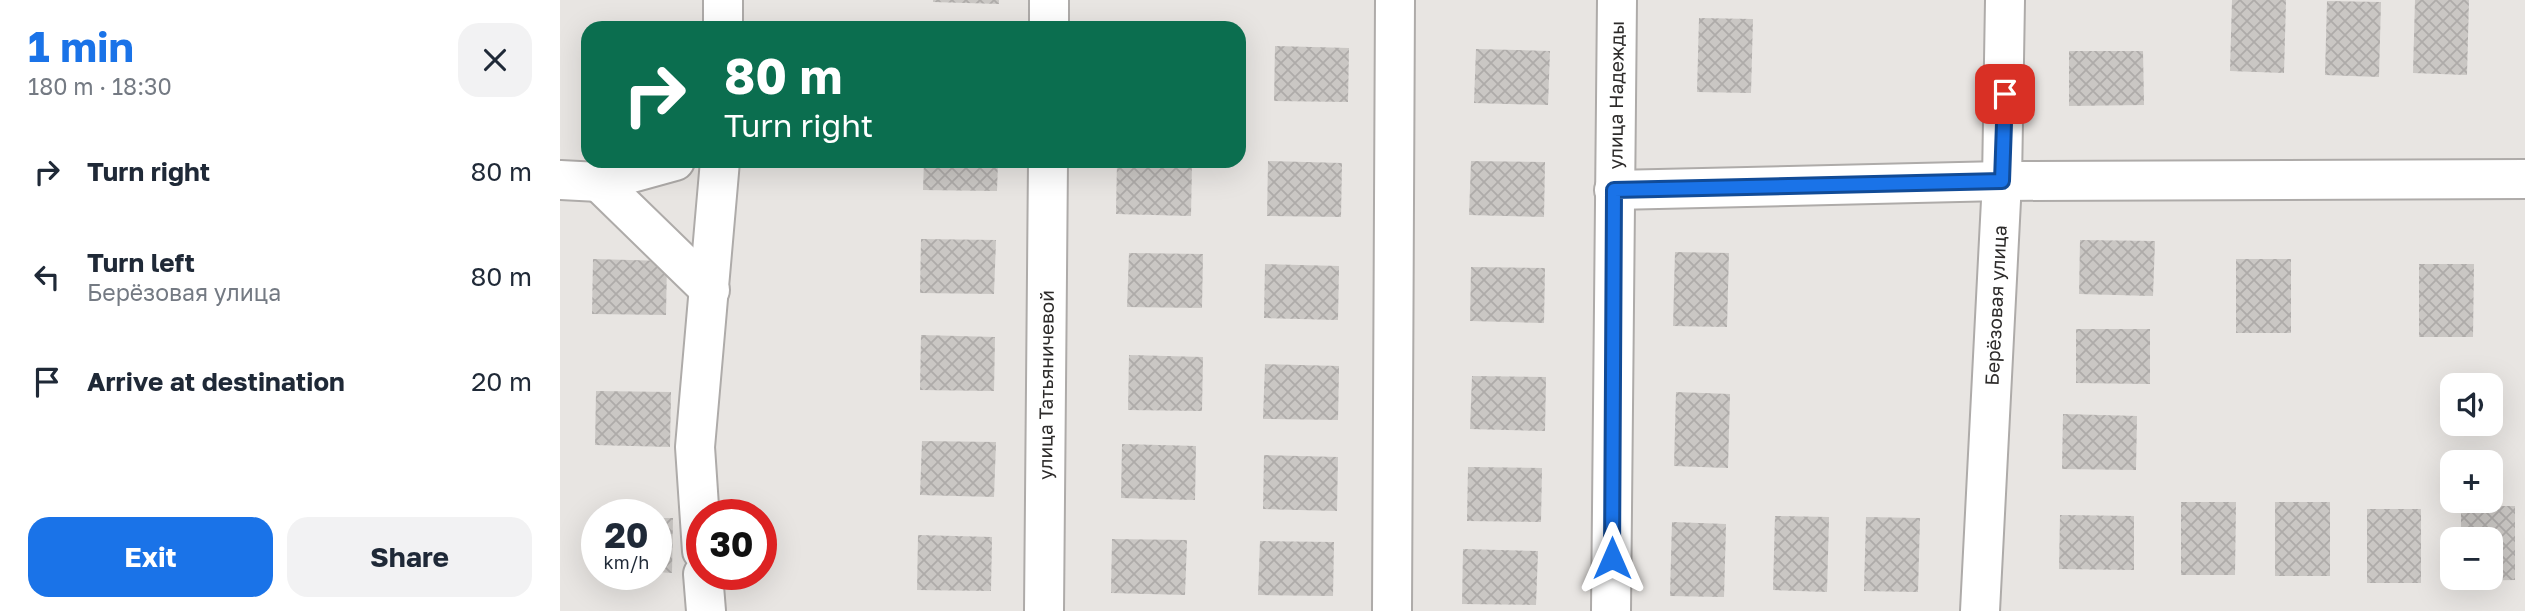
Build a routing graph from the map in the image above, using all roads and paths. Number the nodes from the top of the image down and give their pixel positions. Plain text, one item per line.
1 (723, 0) edge
2 (1049, 0) edge
3 (1395, 0) edge
4 (1617, 0) edge
5 (2005, 0) edge
6 (723, 21) edge
7 (1049, 21) edge
8 (650, 168) edge
9 (719, 168) edge
10 (1048, 168) edge
11 (2525, 179) edge
12 (560, 180) edge
13 (2002, 181) junction
14 (599, 182) junction
15 (1614, 190) junction
16 (710, 290) junction
17 (698, 499) edge
18 (704, 590) edge
19 (706, 611) edge
20 (1044, 611) edge
21 (1392, 611) edge
22 (1611, 611) edge
23 (1980, 611) edge

1 - 6 street
2 - 7 street
3 - 21 street
4 - 15 street, улица Надежды
5 - 13 street, Берёзовая улица
8 - 14 street
9 - 16 street
10 - 20 street, улица Татьяничевой
11 - 13 street
12 - 14 street
13 - 15 street
13 - 23 street, Берёзовая улица
14 - 16 street
15 - 22 street, улица Надежды
16 - 17 street
18 - 19 street

